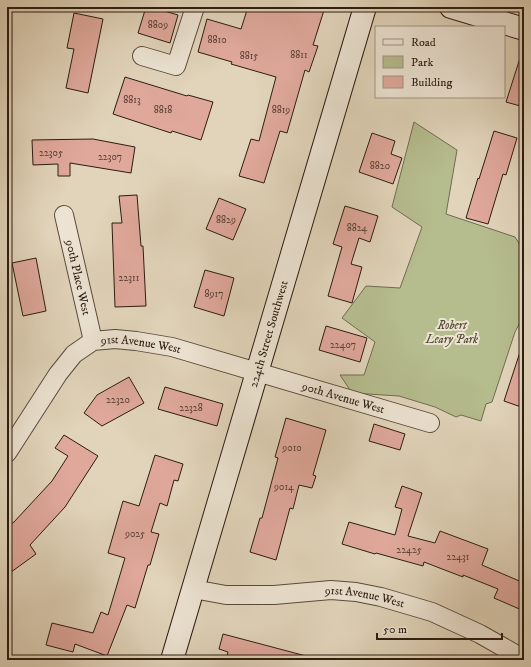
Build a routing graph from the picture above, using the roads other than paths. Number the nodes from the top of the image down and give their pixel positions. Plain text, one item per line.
1 (195, 7) edge
2 (366, 7) edge
3 (451, 7) edge
4 (479, 11) edge
5 (524, 29) edge
6 (142, 56) dead end
7 (64, 215) dead end
8 (93, 340) junction
9 (257, 373) junction
10 (430, 424) dead end
11 (7, 453) edge
12 (193, 589) junction
13 (524, 659) edge
14 (172, 660) edge

1 - 6 street
2 - 9 street, 224th Street Southwest
3 - 4 street
4 - 5 street
7 - 8 street, 90th Place West
8 - 9 street, 91st Avenue West
8 - 11 street, 91st Avenue West
9 - 10 street, 90th Avenue West
9 - 12 street, 224th Street Southwest
12 - 13 street, 91st Avenue West
12 - 14 street, 224th Street Southwest

